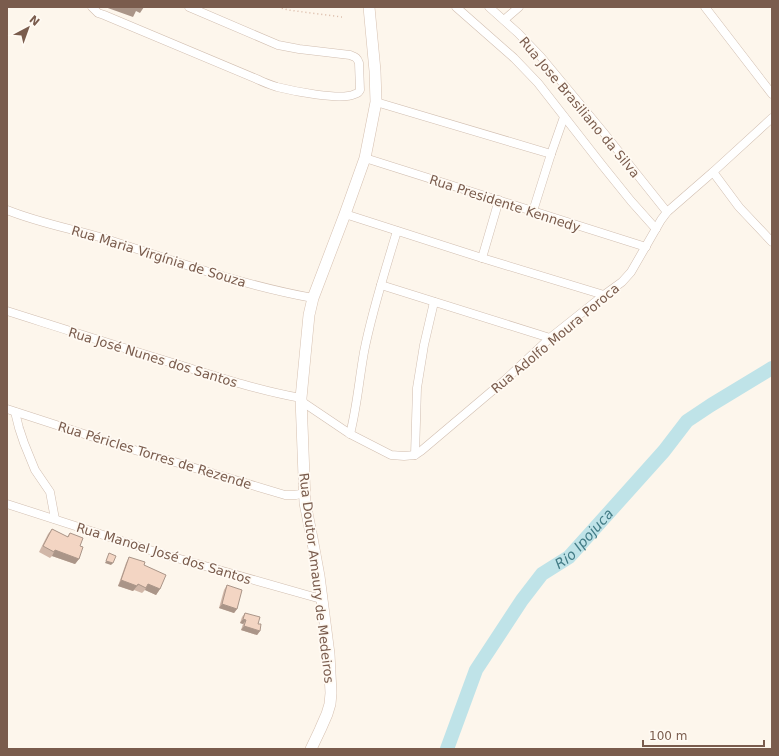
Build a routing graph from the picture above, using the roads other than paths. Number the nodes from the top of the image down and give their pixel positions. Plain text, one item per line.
1 (92, 7) edge
2 (189, 7) edge
3 (369, 7) edge
4 (456, 7) edge
5 (489, 7) edge
6 (519, 7) edge
7 (705, 7) edge
8 (504, 20) junction
9 (772, 94) edge
10 (376, 102) junction
11 (564, 117) junction
12 (772, 118) edge
13 (551, 154) junction
14 (365, 158) junction
15 (712, 172) junction
16 (499, 200) junction
17 (7, 210) edge
18 (532, 211) junction
19 (667, 212) junction
20 (345, 214) junction
21 (656, 229) junction
22 (397, 231) junction
23 (772, 242) edge
24 (646, 247) junction
25 (482, 258) junction
26 (381, 285) junction
27 (604, 295) junction
28 (313, 298) junction
29 (434, 302) junction
30 (7, 311) edge
31 (550, 338) junction
32 (301, 400) junction
33 (7, 409) edge
34 (15, 412) junction
35 (350, 434) junction
36 (415, 455) junction
37 (304, 493) junction
38 (7, 504) edge
39 (55, 519) junction
40 (321, 599) junction
41 (311, 749) edge

1 - 2 street
3 - 10 street, Rua Doutor Amaury de Medeiros
4 - 11 street
5 - 8 street, Rua Jose Brasiliano da Silva
6 - 8 street
7 - 9 street
8 - 19 street, Rua Jose Brasiliano da Silva
10 - 13 street
10 - 14 street, Rua Doutor Amaury de Medeiros
11 - 13 street
11 - 21 street
12 - 15 street, Rua Adolfo Moura Poroca
13 - 18 street
14 - 16 street, Rua Presidente Kennedy
14 - 20 street, Rua Doutor Amaury de Medeiros
15 - 19 street, Rua Adolfo Moura Poroca
15 - 23 street
16 - 18 street, Rua Presidente Kennedy
16 - 25 street
17 - 28 street, Rua Maria Virgínia de Souza
18 - 24 street, Rua Presidente Kennedy
19 - 21 street, Rua Adolfo Moura Poroca
20 - 22 street
20 - 28 street, Rua Doutor Amaury de Medeiros
21 - 24 street, Rua Adolfo Moura Poroca
22 - 25 street
22 - 26 street
24 - 27 street, Rua Adolfo Moura Poroca
25 - 27 street
26 - 29 street
26 - 35 street
27 - 31 street, Rua Adolfo Moura Poroca
28 - 32 street, Rua Doutor Amaury de Medeiros
29 - 31 street
29 - 36 street
30 - 32 street, Rua José Nunes dos Santos
31 - 36 street, Rua Adolfo Moura Poroca
32 - 35 street
32 - 37 street, Rua Doutor Amaury de Medeiros
33 - 34 street, Rua Péricles Torres de Rezende
34 - 37 street, Rua Péricles Torres de Rezende
34 - 39 street
35 - 36 street
37 - 40 street, Rua Doutor Amaury de Medeiros
38 - 39 street, Rua Manoel José dos Santos
39 - 40 street, Rua Manoel José dos Santos
40 - 41 street, Rua Doutor Amaury de Medeiros

